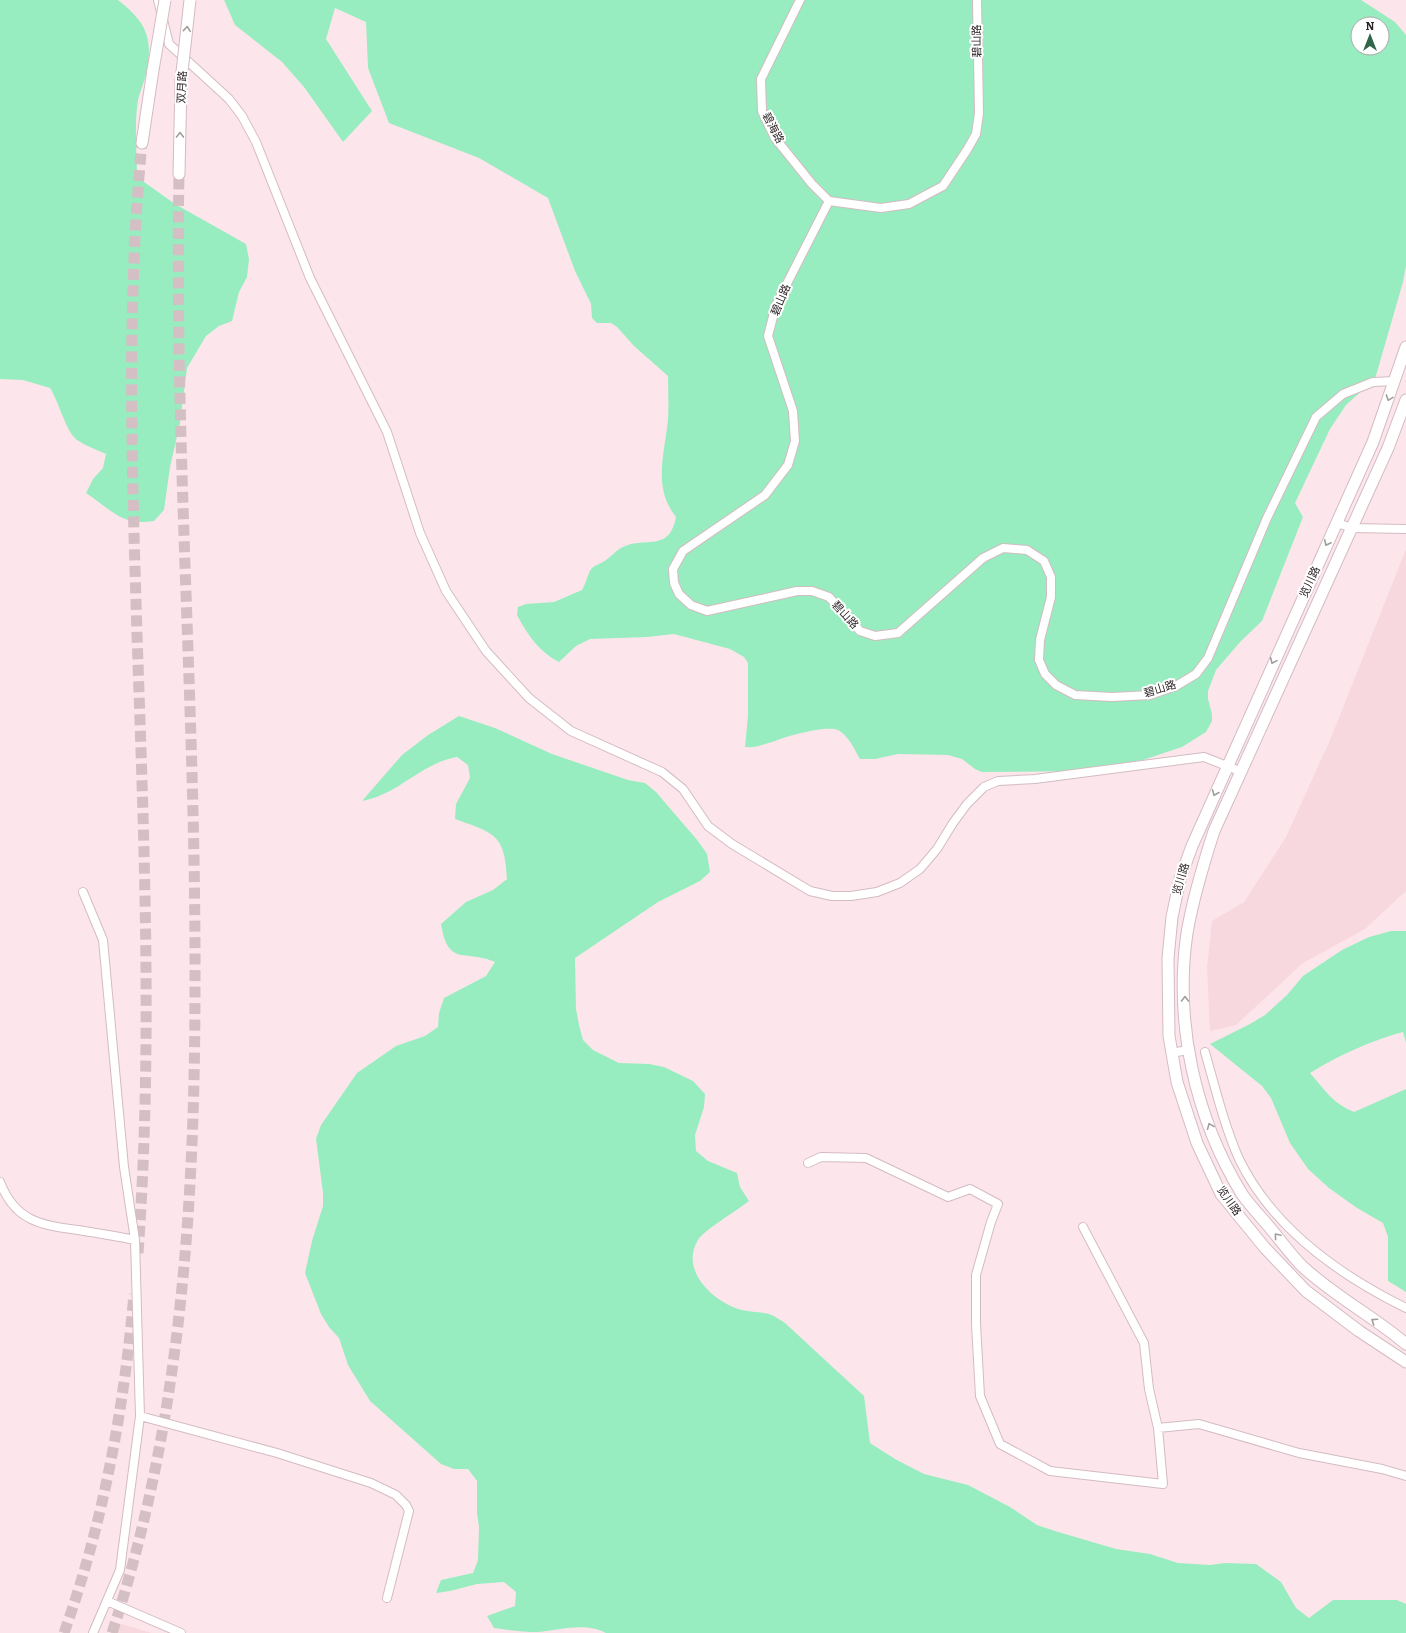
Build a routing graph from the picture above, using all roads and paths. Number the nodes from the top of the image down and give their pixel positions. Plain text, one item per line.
1 (158, 0) edge
2 (165, 0) edge
3 (190, 0) edge
4 (800, 0) edge
5 (977, 0) edge
6 (142, 143) tunnel mouth
7 (179, 174) tunnel mouth
8 (829, 201) junction
9 (1406, 347) edge
10 (1395, 381) junction
11 (1406, 400) edge
12 (1337, 523) junction
13 (1352, 528) junction
14 (1406, 529) edge
15 (1226, 766) junction
16 (1242, 772) junction
17 (83, 892) dead end
18 (1188, 1050) junction
19 (1171, 1052) junction
20 (1205, 1052) dead end
21 (808, 1163) dead end
22 (0, 1182) edge
23 (1083, 1228) dead end
24 (135, 1240) junction
25 (1406, 1308) edge
26 (1406, 1344) edge
27 (1406, 1362) edge
28 (140, 1416) junction
29 (1158, 1428) junction
30 (1406, 1476) edge
31 (387, 1598) dead end
32 (107, 1601) junction
33 (93, 1633) edge
34 (181, 1633) edge

1 - 15 street
2 - 6 street, bridge
7 -> 3 street, 双月路, bridge
4 - 8 street, 碧海路
5 - 8 street, 碧山路
8 - 10 street, 碧山路
9 - 10 street, 览川路
10 -> 12 street, 览川路
11 - 13 street, 览川路
12 - 13 street
12 -> 15 street, 览川路
13 - 14 street
13 - 16 street, 览川路
15 - 16 street
15 -> 19 street, 览川路
18 -> 16 street, 览川路
17 - 24 street
18 - 19 street
26 -> 18 street, 览川路
19 - 27 street, 览川路
20 - 25 street
21 - 29 street
22 - 24 street
23 - 29 street
24 - 28 street
28 - 31 street
28 - 32 street
29 - 30 street
32 - 33 street
32 - 34 street

